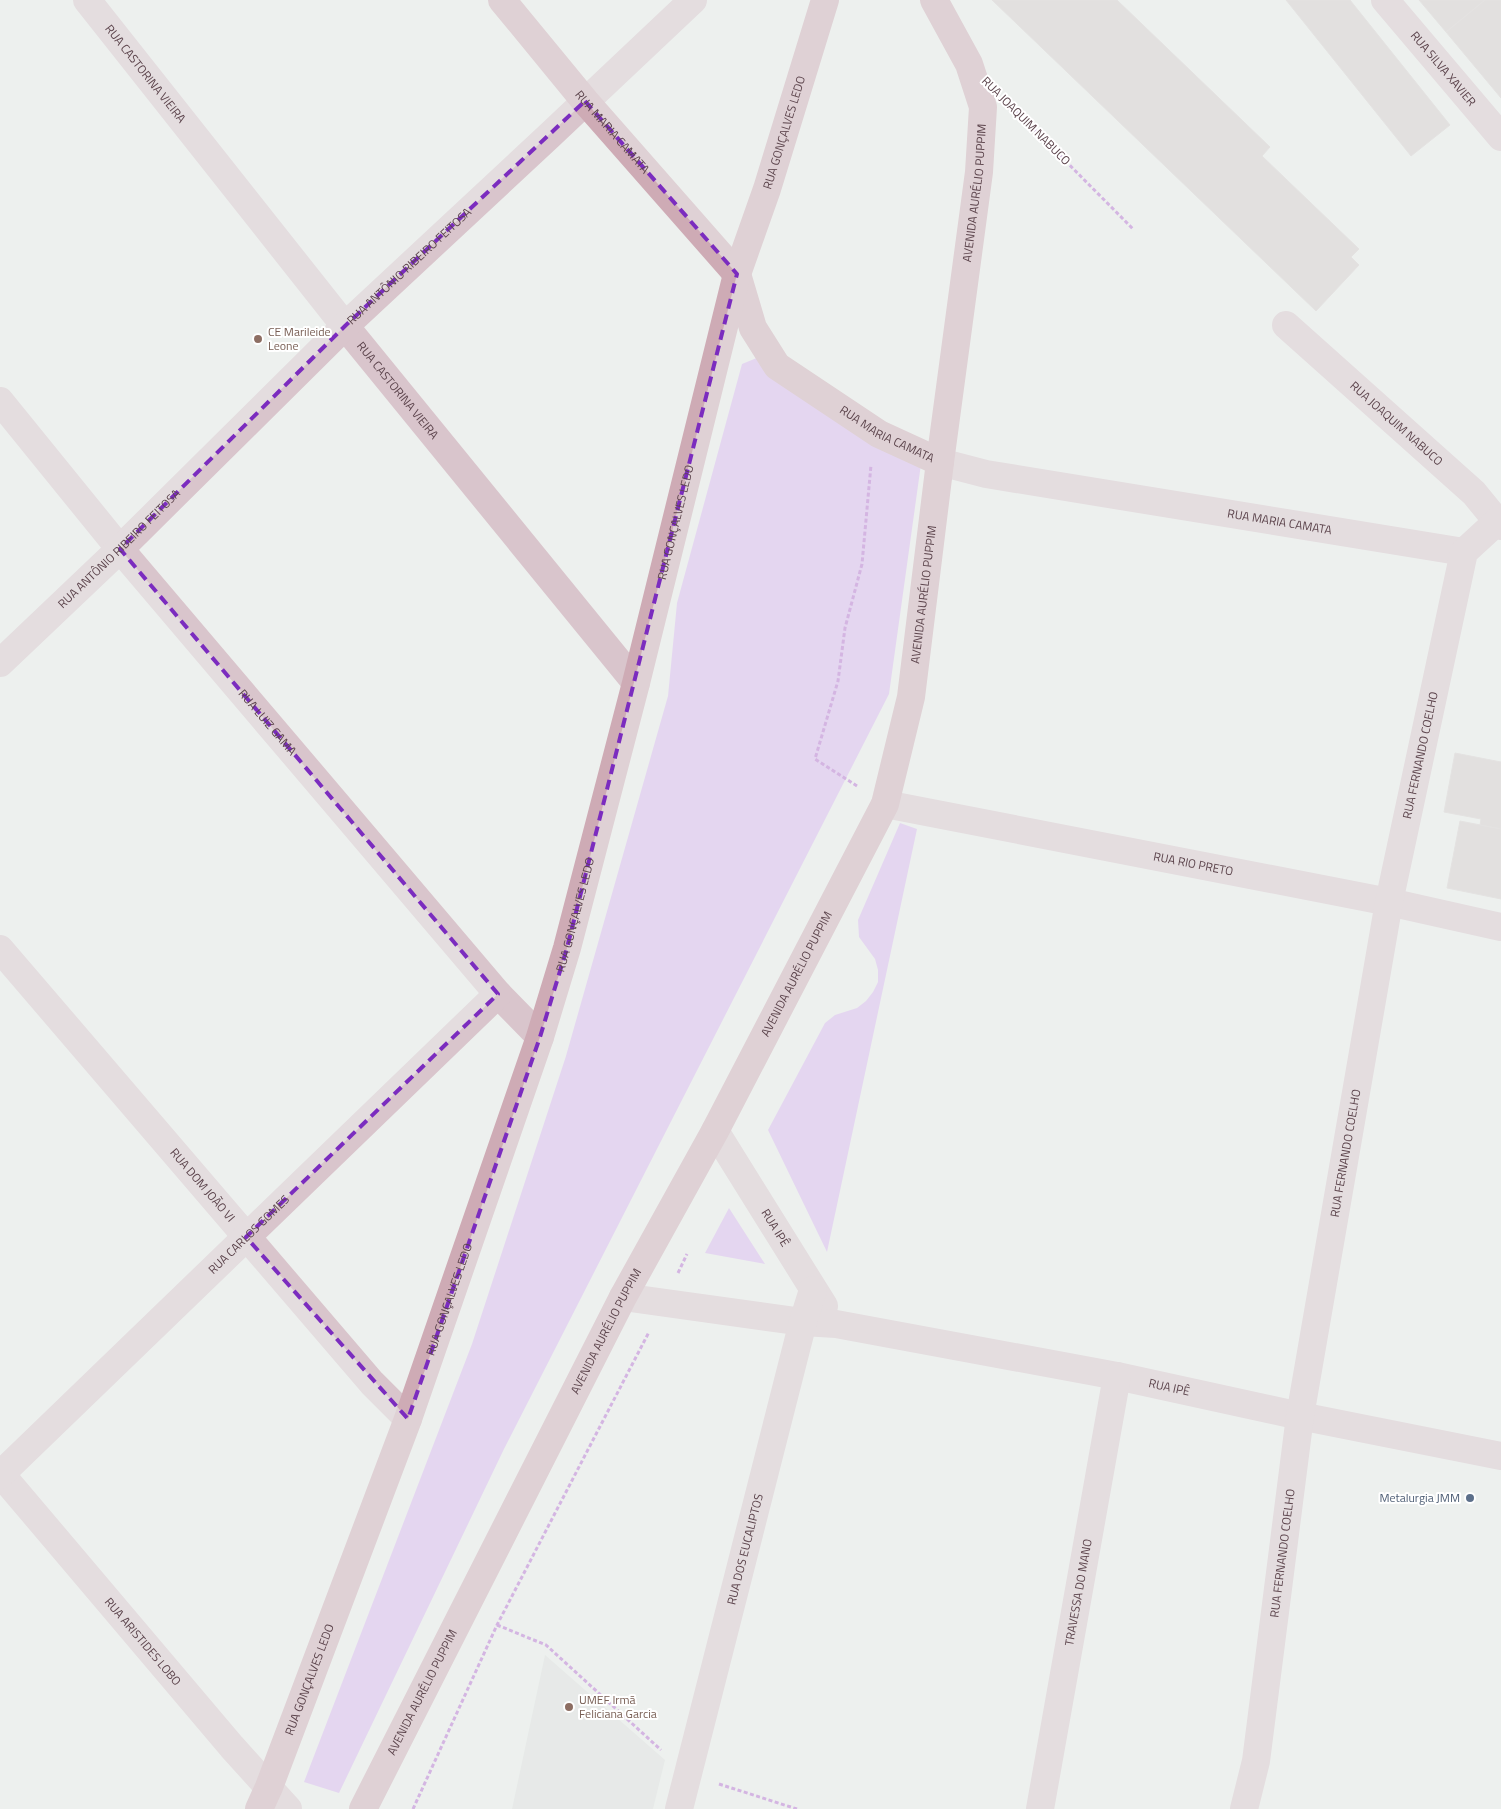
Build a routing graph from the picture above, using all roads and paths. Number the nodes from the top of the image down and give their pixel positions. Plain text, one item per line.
1 (87, 0) edge
2 (502, 0) edge
3 (693, 0) edge
4 (826, 0) edge
5 (934, 0) edge
6 (1385, 0) edge
7 (586, 101) junction
8 (1010, 105) dead end
9 (1501, 137) edge
10 (1134, 230) dead end
11 (737, 274) junction
12 (1286, 325) dead end
13 (345, 326) junction
14 (0, 401) edge
15 (879, 434) junction
16 (940, 462) junction
17 (1500, 522) edge
18 (120, 549) junction
19 (1464, 552) junction
20 (0, 663) edge
21 (636, 683) junction
22 (886, 804) junction
23 (1389, 902) junction
24 (1501, 927) edge
25 (0, 949) edge
26 (498, 994) junction
27 (540, 1037) junction
28 (715, 1131) junction
29 (246, 1237) junction
30 (813, 1290) junction
31 (622, 1298) junction
32 (803, 1322) junction
33 (836, 1324) junction
34 (1118, 1376) junction
35 (1300, 1416) junction
36 (408, 1419) junction
37 (1501, 1456) edge
38 (0, 1474) edge
39 (497, 1625) dead end
40 (687, 1774) junction
41 (264, 1798) edge
42 (288, 1809) edge
43 (363, 1809) edge
44 (679, 1809) edge
45 (797, 1809) edge
46 (1040, 1809) edge
47 (1244, 1809) edge

1 - 13 street, RUA CASTORINA VIEIRA
2 - 7 main road, RUA MARIA CAMATA
3 - 7 street, RUA ANTÔNIO RIBEIRO FEITOSA
4 - 11 main road, RUA GONÇALVES LEDO
5 - 16 main road, AVENIDA AURÉLIO PUPPIM
6 - 9 street, RUA SILVA XAVIER
7 - 11 main road, RUA MARIA CAMATA
7 - 13 street, RUA ANTÔNIO RIBEIRO FEITOSA
8 - 10 path, RUA JOAQUIM NABUCO
11 - 15 main road, RUA MARIA CAMATA
11 - 21 main road, RUA GONÇALVES LEDO
12 - 17 street, RUA JOAQUIM NABUCO
13 - 18 street, RUA ANTÔNIO RIBEIRO FEITOSA
13 - 21 street, RUA CASTORINA VIEIRA
14 - 18 street, RUA LUIZ GAMA
15 - 16 main road, RUA MARIA CAMATA
15 - 22 path
16 - 19 street, RUA MARIA CAMATA
16 - 22 main road, AVENIDA AURÉLIO PUPPIM
17 - 19 street
18 - 20 street, RUA ANTÔNIO RIBEIRO FEITOSA
18 - 26 street, RUA LUIZ GAMA
19 - 23 street, RUA FERNANDO COELHO
21 - 27 main road, RUA GONÇALVES LEDO
22 - 23 street, RUA RIO PRETO
22 - 28 main road, AVENIDA AURÉLIO PUPPIM
23 - 24 street, RUA RIO PRETO
23 - 35 street, RUA FERNANDO COELHO
25 - 29 street, RUA DOM JOÃO VI
26 - 27 street, RUA LUIZ GAMA
26 - 29 street, RUA CARLOS GOMES
27 - 36 main road, RUA GONÇALVES LEDO
28 - 30 street, RUA IPÊ
28 - 31 main road, AVENIDA AURÉLIO PUPPIM
29 - 36 street, RUA DOM JOÃO VI
29 - 38 street, RUA CARLOS GOMES
30 - 32 street, RUA DOS EUCALIPTOS
30 - 33 street, RUA IPÊ
31 - 32 street, RUA IPÊ
31 - 43 main road, AVENIDA AURÉLIO PUPPIM
32 - 33 street, RUA IPÊ
32 - 40 street, RUA DOS EUCALIPTOS
33 - 34 street, RUA IPÊ
34 - 35 street, RUA IPÊ
34 - 46 street, TRAVESSA DO MANO
35 - 37 street, RUA IPÊ
35 - 47 street, RUA FERNANDO COELHO
36 - 41 main road, RUA GONÇALVES LEDO
38 - 41 street, RUA ARISTIDES LOBO
39 - 40 path
40 - 44 street, RUA DOS EUCALIPTOS
40 - 45 path
41 - 42 street, RUA ARISTIDES LOBO

